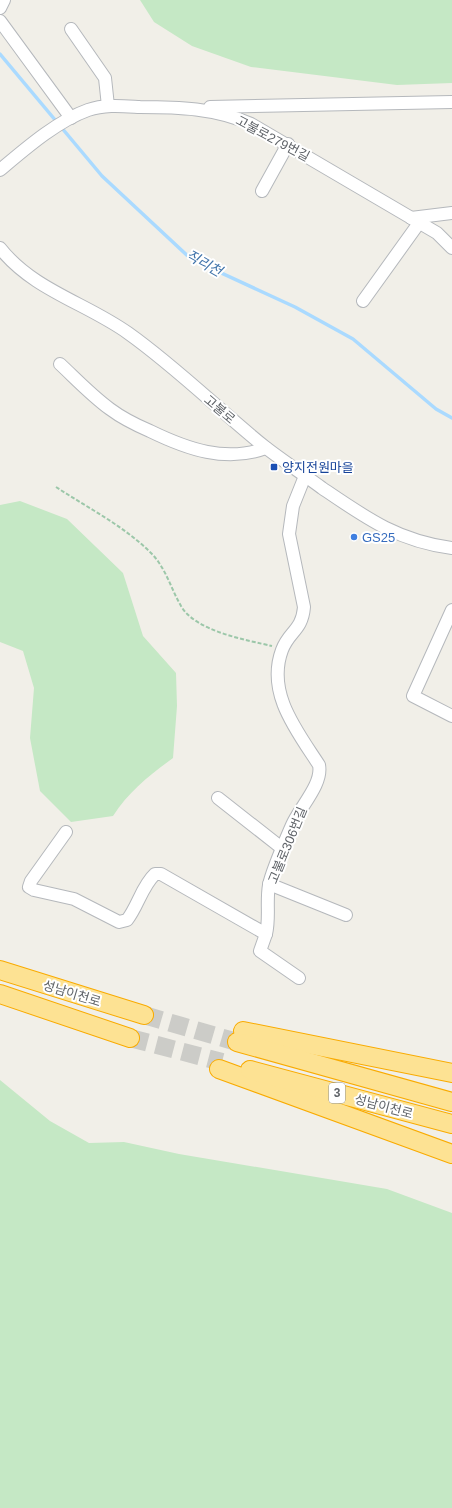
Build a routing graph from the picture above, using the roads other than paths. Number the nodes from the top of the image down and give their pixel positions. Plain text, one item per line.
1 (4, 0) edge
2 (0, 8) edge
3 (0, 21) edge
4 (72, 29) dead end
5 (452, 102) edge
6 (108, 106) junction
7 (193, 108) junction
8 (71, 118) junction
9 (288, 144) junction
10 (0, 170) edge
11 (262, 190) dead end
12 (452, 213) edge
13 (415, 220) junction
14 (0, 248) edge
15 (452, 248) edge
16 (363, 301) dead end
17 (60, 364) dead end
18 (266, 448) junction
19 (305, 476) junction
20 (452, 548) edge
21 (452, 610) edge
22 (452, 716) edge
23 (218, 798) dead end
24 (66, 832) dead end
25 (283, 849) junction
26 (269, 884) junction
27 (346, 915) dead end
28 (266, 934) junction
29 (0, 970) edge
30 (300, 978) dead end
31 (0, 994) edge
32 (144, 1015) tunnel mouth
33 (130, 1038) tunnel mouth
34 (452, 1073) edge
35 (452, 1102) edge
36 (452, 1124) edge
37 (452, 1154) edge

1 - 2 street
3 - 8 street
4 - 6 street
5 - 7 street
6 - 7 street, 고불로279번길
6 - 8 street, 고불로279번길
7 - 9 street, 고불로279번길
8 - 10 street, 고불로279번길
9 - 11 street
9 - 13 street, 고불로279번길
12 - 13 street
13 - 15 street, 고불로279번길
13 - 16 street
14 - 18 street, 고불로
17 - 18 street
18 - 19 street, 고불로
19 - 20 street, 고불로
19 - 25 street, 고불로306번길
21 - 22 street
23 - 25 street
24 - 28 street
25 - 26 street, 고불로306번길
26 - 27 street
26 - 28 street, 고불로306번길
28 - 30 street, 고불로306번길
29 - 32 highway, 성남이천로
31 - 33 highway, 성남이천로
34 - 35 highway, 성남이천로 / 3
36 - 37 highway, 성남이천로 / 3

